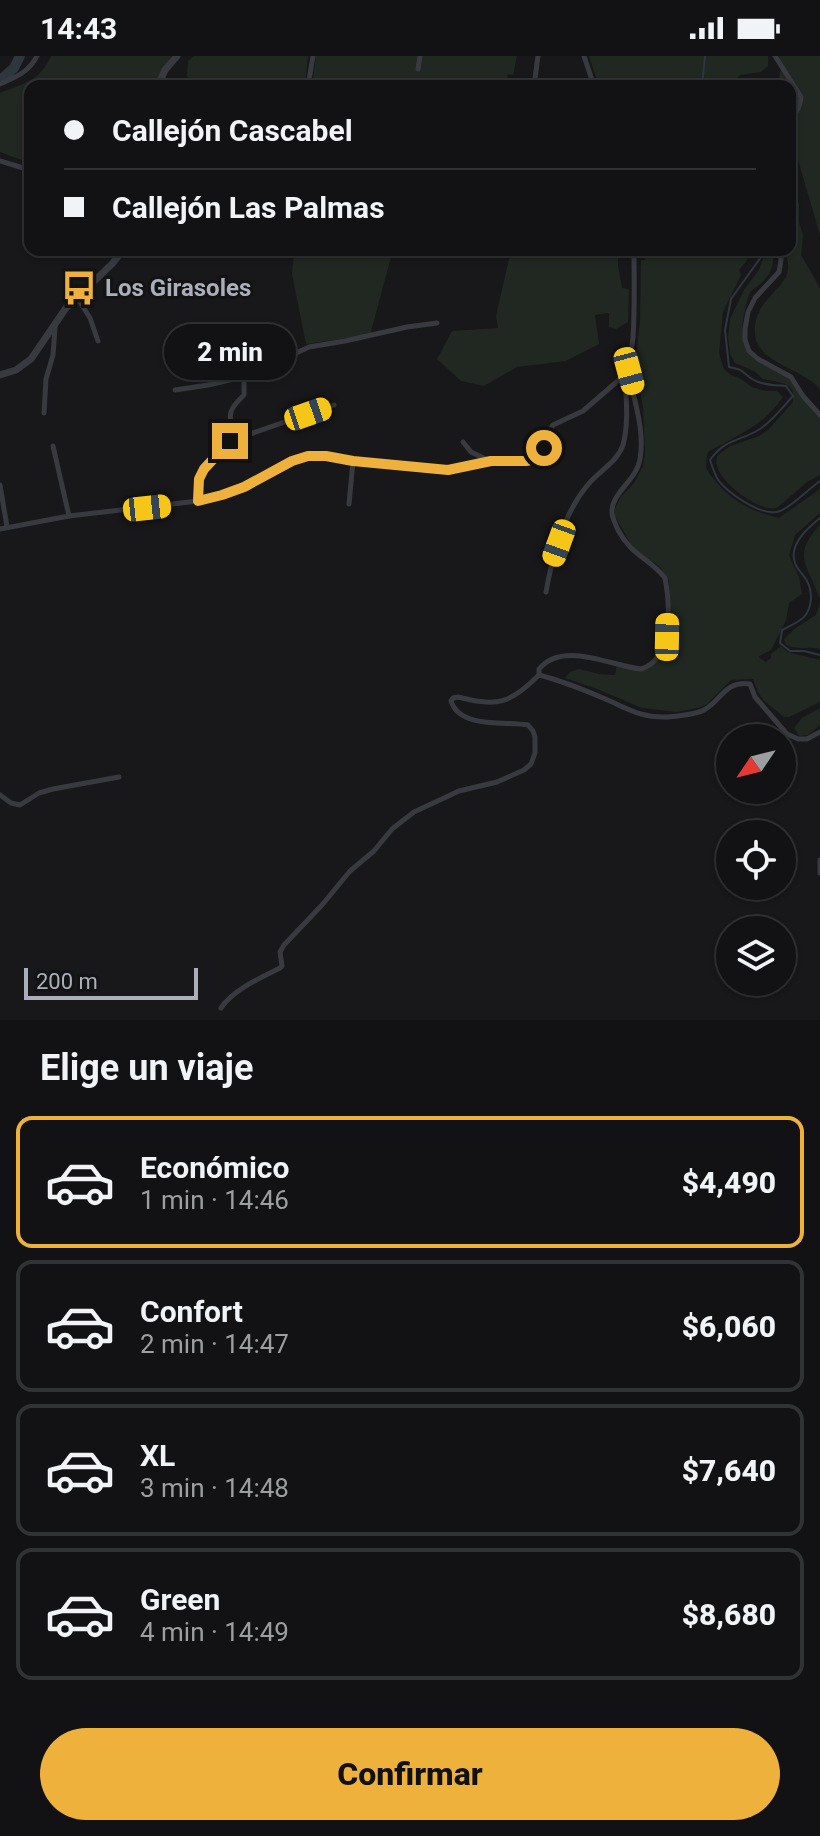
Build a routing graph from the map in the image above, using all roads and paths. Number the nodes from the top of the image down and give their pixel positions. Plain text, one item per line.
1 (37, 56) edge
2 (177, 56) edge
3 (313, 56) edge
4 (420, 56) edge
5 (538, 56) edge
6 (584, 56) edge
7 (775, 56) edge
8 (418, 69) dead end
9 (161, 80) edge
10 (309, 80) edge
11 (535, 80) edge
12 (592, 80) edge
13 (790, 80) edge
14 (0, 84) edge
15 (796, 89) edge
16 (796, 113) edge
17 (0, 161) edge
18 (24, 168) edge
19 (118, 256) edge
20 (634, 256) edge
21 (781, 256) edge
22 (77, 297) junction
23 (55, 323) junction
24 (437, 323) dead end
25 (98, 341) dead end
26 (627, 373) junction
27 (0, 375) edge
28 (244, 375) junction
29 (175, 390) dead end
30 (334, 405) dead end
31 (44, 413) dead end
32 (820, 415) edge
33 (230, 441) junction
34 (463, 442) dead end
35 (53, 446) dead end
36 (353, 461) junction
37 (491, 461) junction
38 (0, 485) edge
39 (198, 501) junction
40 (349, 504) dead end
41 (69, 516) junction
42 (3, 528) edge
43 (546, 592) dead end
44 (539, 675) junction
45 (820, 732) edge
46 (119, 777) dead end
47 (0, 795) edge
48 (820, 860) edge
49 (820, 873) edge
50 (221, 1008) dead end

1 - 14 street
2 - 9 street
3 - 10 street
4 - 8 street
5 - 11 street
6 - 12 street
7 - 13 street
15 - 16 street
17 - 18 street
19 - 22 street
20 - 26 street
21 - 32 street
22 - 23 street
22 - 25 street
23 - 27 street
23 - 31 street
24 - 28 street
26 - 37 street
26 - 43 street
26 - 44 street
28 - 29 street
28 - 33 street
30 - 33 street
33 - 39 street
34 - 37 street
35 - 41 street
36 - 37 street
36 - 39 street
36 - 40 street
38 - 42 street
39 - 41 street
41 - 42 street
44 - 45 street
44 - 50 street
46 - 47 street
48 - 49 street

